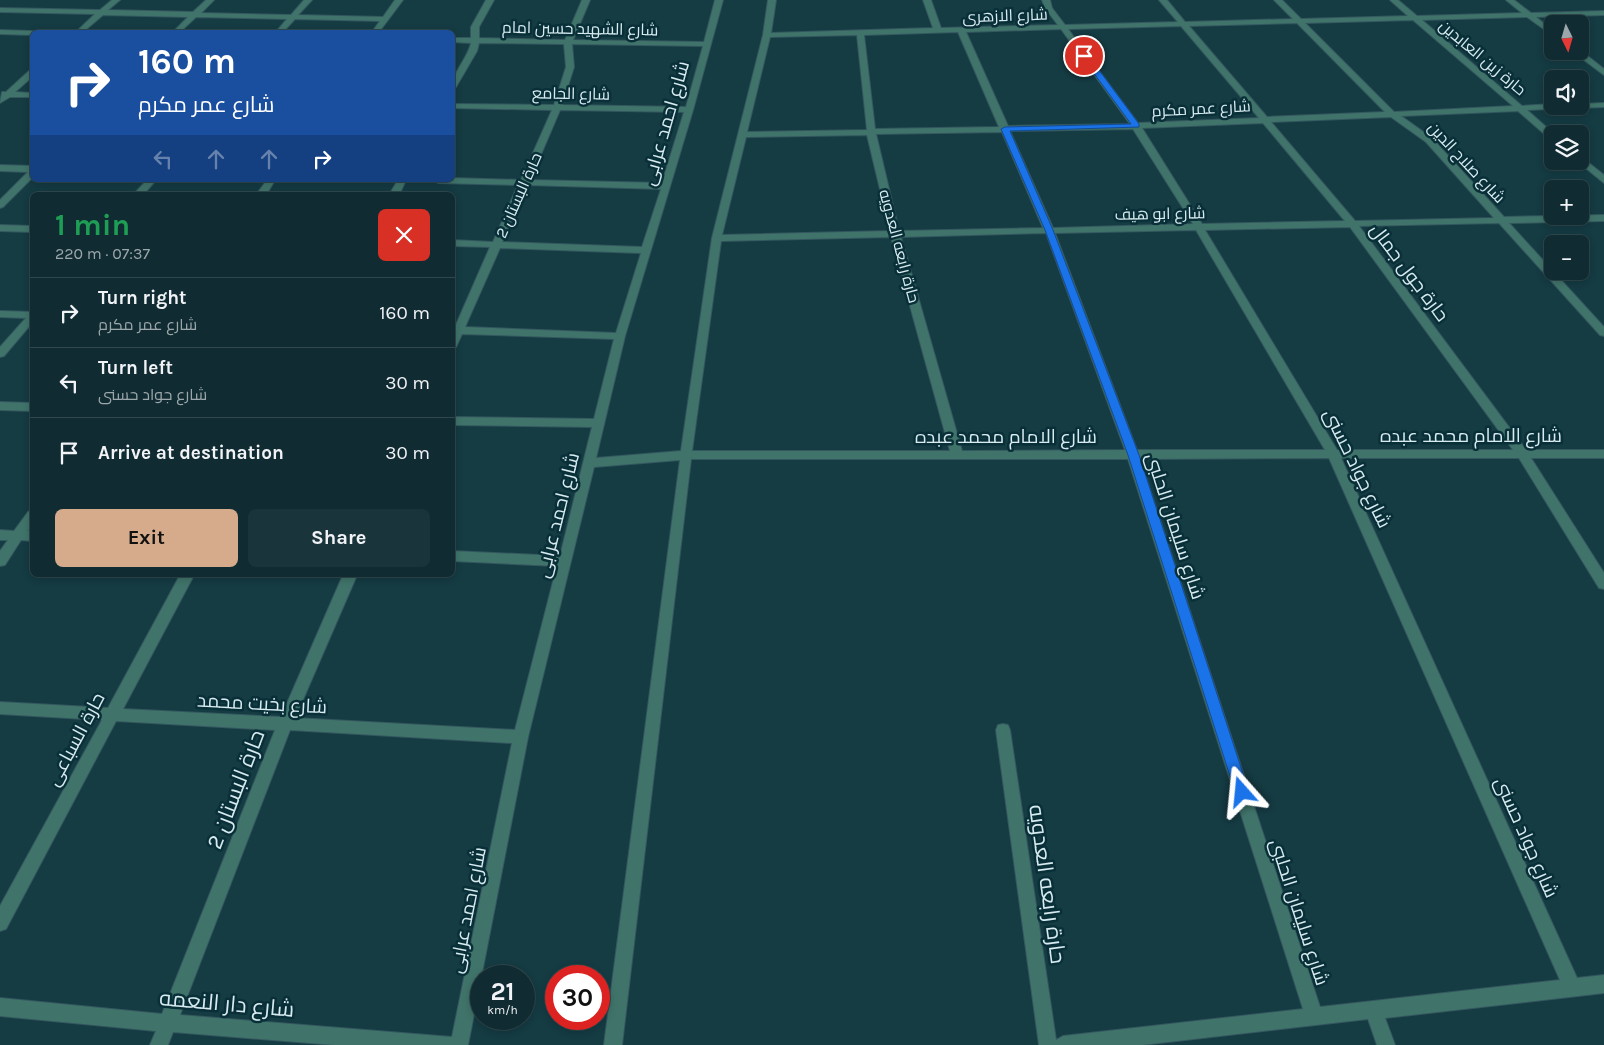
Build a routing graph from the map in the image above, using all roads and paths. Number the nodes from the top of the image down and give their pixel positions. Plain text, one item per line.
1 (18, 0) edge
2 (116, 0) edge
3 (210, 0) edge
4 (308, 0) edge
5 (399, 0) edge
6 (490, 0) edge
7 (586, 0) edge
8 (719, 0) edge
9 (772, 0) edge
10 (927, 0) edge
11 (1046, 0) edge
12 (1163, 0) edge
13 (1278, 0) edge
14 (1394, 0) edge
15 (1510, 0) edge
16 (2, 11) edge
17 (102, 12) junction
18 (1604, 13) edge
19 (195, 14) junction
20 (1528, 15) junction
21 (294, 16) junction
22 (1414, 18) junction
23 (386, 19) junction
24 (1297, 21) junction
25 (1181, 24) junction
26 (1064, 27) junction
27 (1544, 27) edge
28 (81, 30) edge
29 (178, 30) edge
30 (282, 30) edge
31 (378, 30) edge
32 (961, 30) junction
33 (938, 31) junction
34 (0, 32) edge
35 (30, 33) edge
36 (860, 33) junction
37 (767, 36) junction
38 (455, 40) edge
39 (475, 40) junction
40 (568, 42) junction
41 (707, 44) junction
42 (1587, 60) edge
43 (1604, 73) edge
44 (30, 74) edge
45 (455, 81) edge
46 (4, 94) edge
47 (30, 95) edge
48 (0, 101) edge
49 (1604, 105) edge
50 (455, 106) edge
51 (1589, 106) edge
52 (1544, 107) edge
53 (557, 108) junction
54 (1520, 108) junction
55 (689, 110) junction
56 (1392, 114) junction
57 (1263, 120) junction
58 (1136, 126) junction
59 (1005, 129) junction
60 (1544, 129) edge
61 (872, 132) junction
62 (742, 135) junction
63 (1589, 167) edge
64 (0, 168) edge
65 (30, 169) edge
66 (30, 175) edge
67 (455, 180) edge
68 (1604, 180) edge
69 (150, 182) edge
70 (524, 182) junction
71 (666, 186) junction
72 (141, 192) edge
73 (0, 204) edge
74 (1604, 218) edge
75 (1501, 220) junction
76 (1352, 224) junction
77 (1199, 227) junction
78 (0, 228) edge
79 (30, 229) edge
80 (1049, 230) junction
81 (895, 234) junction
82 (717, 238) junction
83 (455, 243) edge
84 (496, 245) junction
85 (647, 250) junction
86 (0, 314) edge
87 (30, 316) edge
88 (30, 318) edge
89 (456, 330) edge
90 (1604, 333) edge
91 (620, 336) junction
92 (0, 354) edge
93 (0, 406) edge
94 (30, 407) edge
95 (455, 422) edge
96 (599, 424) junction
97 (1522, 453) junction
98 (1333, 454) junction
99 (1604, 454) edge
100 (686, 455) junction
101 (957, 455) junction
102 (1133, 455) junction
103 (589, 463) junction
104 (30, 518) edge
105 (0, 535) edge
106 (18, 536) junction
107 (30, 536) edge
108 (455, 556) edge
109 (0, 561) edge
110 (565, 561) junction
111 (186, 577) edge
112 (349, 577) edge
113 (1604, 584) edge
114 (0, 708) edge
115 (111, 714) junction
116 (285, 724) junction
117 (1003, 730) dead end
118 (521, 737) junction
119 (0, 923) edge
120 (1604, 984) edge
121 (1572, 988) junction
122 (0, 1006) edge
123 (1373, 1010) junction
124 (1314, 1017) junction
125 (168, 1023) junction
126 (1103, 1043) edge
127 (159, 1045) edge
128 (450, 1045) edge
129 (459, 1045) edge
130 (613, 1045) edge
131 (1048, 1045) edge
132 (1062, 1045) edge
133 (1386, 1045) edge

1 - 16 street
2 - 17 street
3 - 19 street
4 - 21 street
5 - 23 street
6 - 39 street
7 - 40 street
8 - 41 street, شارع احمد عرابى
9 - 37 street
10 - 33 street
11 - 26 street, شارع جواد حسنى
12 - 25 street, حارة جول جمال
13 - 24 street, شارع صلاح الدين
14 - 22 street, حارة زين العابدين
15 - 20 street
16 - 17 street
17 - 19 street
17 - 28 street
18 - 20 street, شارع الازهرى
19 - 21 street
19 - 29 street
20 - 22 street, شارع الازهرى
20 - 27 street
21 - 23 street
21 - 30 street
22 - 24 street, شارع الازهرى
22 - 54 street, حارة زين العابدين
23 - 31 street
24 - 25 street, شارع الازهرى
24 - 56 street, شارع صلاح الدين
25 - 26 street, شارع الازهرى
25 - 57 street, حارة جول جمال
26 - 32 street, شارع الازهرى
26 - 58 street, شارع جواد حسنى
32 - 33 street, شارع الازهرى
32 - 59 street, شارع سليمان الحلبى
33 - 36 street, شارع الازهرى
34 - 35 street
36 - 37 street, شارع الازهرى
36 - 61 street, حارة رابعه العدويه
37 - 62 street
38 - 39 street, شارع الشهيد حسين امام
39 - 40 street, شارع الشهيد حسين امام
39 - 45 street
40 - 41 street, شارع الشهيد حسين امام
40 - 53 street, حارة البستان 2
41 - 55 street, شارع احمد عرابى
42 - 43 street
44 - 46 street
46 - 47 street
46 - 48 street
49 - 51 street
50 - 53 street, شارع الجامع
52 - 54 street, شارع عمر مكرم
53 - 55 street, شارع الجامع
53 - 70 street, حارة البستان 2
54 - 56 street, شارع عمر مكرم
54 - 60 street, حارة زين العابدين
55 - 71 street, شارع احمد عرابى
56 - 57 street, شارع عمر مكرم
56 - 75 street, شارع صلاح الدين
57 - 58 street, شارع عمر مكرم
57 - 76 street, حارة جول جمال
58 - 59 street, شارع عمر مكرم
58 - 77 street, شارع جواد حسنى
59 - 61 street, شارع عمر مكرم
59 - 80 street, شارع سليمان الحلبى
61 - 62 street, شارع عمر مكرم
61 - 81 street, حارة رابعه العدويه
62 - 82 street
63 - 68 street
64 - 65 street
66 - 73 street
67 - 70 street
69 - 72 street
70 - 71 street
70 - 84 street, حارة البستان 2
71 - 85 street, شارع احمد عرابى
74 - 75 street, شارع ابو هيف
75 - 76 street, شارع ابو هيف
75 - 90 street, شارع صلاح الدين
76 - 77 street, شارع ابو هيف
76 - 97 street, حارة جول جمال
77 - 80 street, شارع ابو هيف
77 - 98 street, شارع جواد حسنى
78 - 79 street
80 - 81 street, شارع ابو هيف
80 - 102 street, شارع سليمان الحلبى
81 - 82 street, شارع ابو هيف
81 - 101 street, حارة رابعه العدويه
82 - 100 street
83 - 84 street
84 - 85 street
84 - 89 street, حارة البستان 2
85 - 91 street, شارع احمد عرابى
86 - 87 street
88 - 92 street
89 - 91 street
91 - 96 street, شارع احمد عرابى
93 - 94 street
95 - 96 street
96 - 103 street, شارع احمد عرابى
97 - 98 street, شارع الامام محمد عبده
97 - 99 street, شارع الامام محمد عبده
97 - 113 street, حارة جول جمال
98 - 102 street, شارع الامام محمد عبده
98 - 121 street, شارع جواد حسنى
100 - 101 street, شارع الامام محمد عبده
100 - 103 street, شارع الامام محمد عبده
100 - 130 street
101 - 102 street, شارع الامام محمد عبده
102 - 124 street, شارع سليمان الحلبى
103 - 110 street, شارع احمد عرابى
104 - 106 street
105 - 106 street
106 - 107 street
106 - 109 street
108 - 110 street
110 - 118 street, شارع احمد عرابى
111 - 115 street, حارة السباعى
112 - 116 street, حارة البستان 2
114 - 115 street, شارع بخيت محمد
115 - 116 street, شارع بخيت محمد
115 - 119 street, حارة السباعى
116 - 118 street, شارع بخيت محمد
116 - 125 street, حارة البستان 2
117 - 131 street, حارة رابعه العدويه
118 - 129 street, شارع احمد عرابى
120 - 121 street
121 - 123 street
122 - 125 street, شارع دار النعمه
123 - 124 street
123 - 133 street
124 - 126 street
125 - 127 street, حارة البستان 2
125 - 128 street, شارع دار النعمه
126 - 132 street

